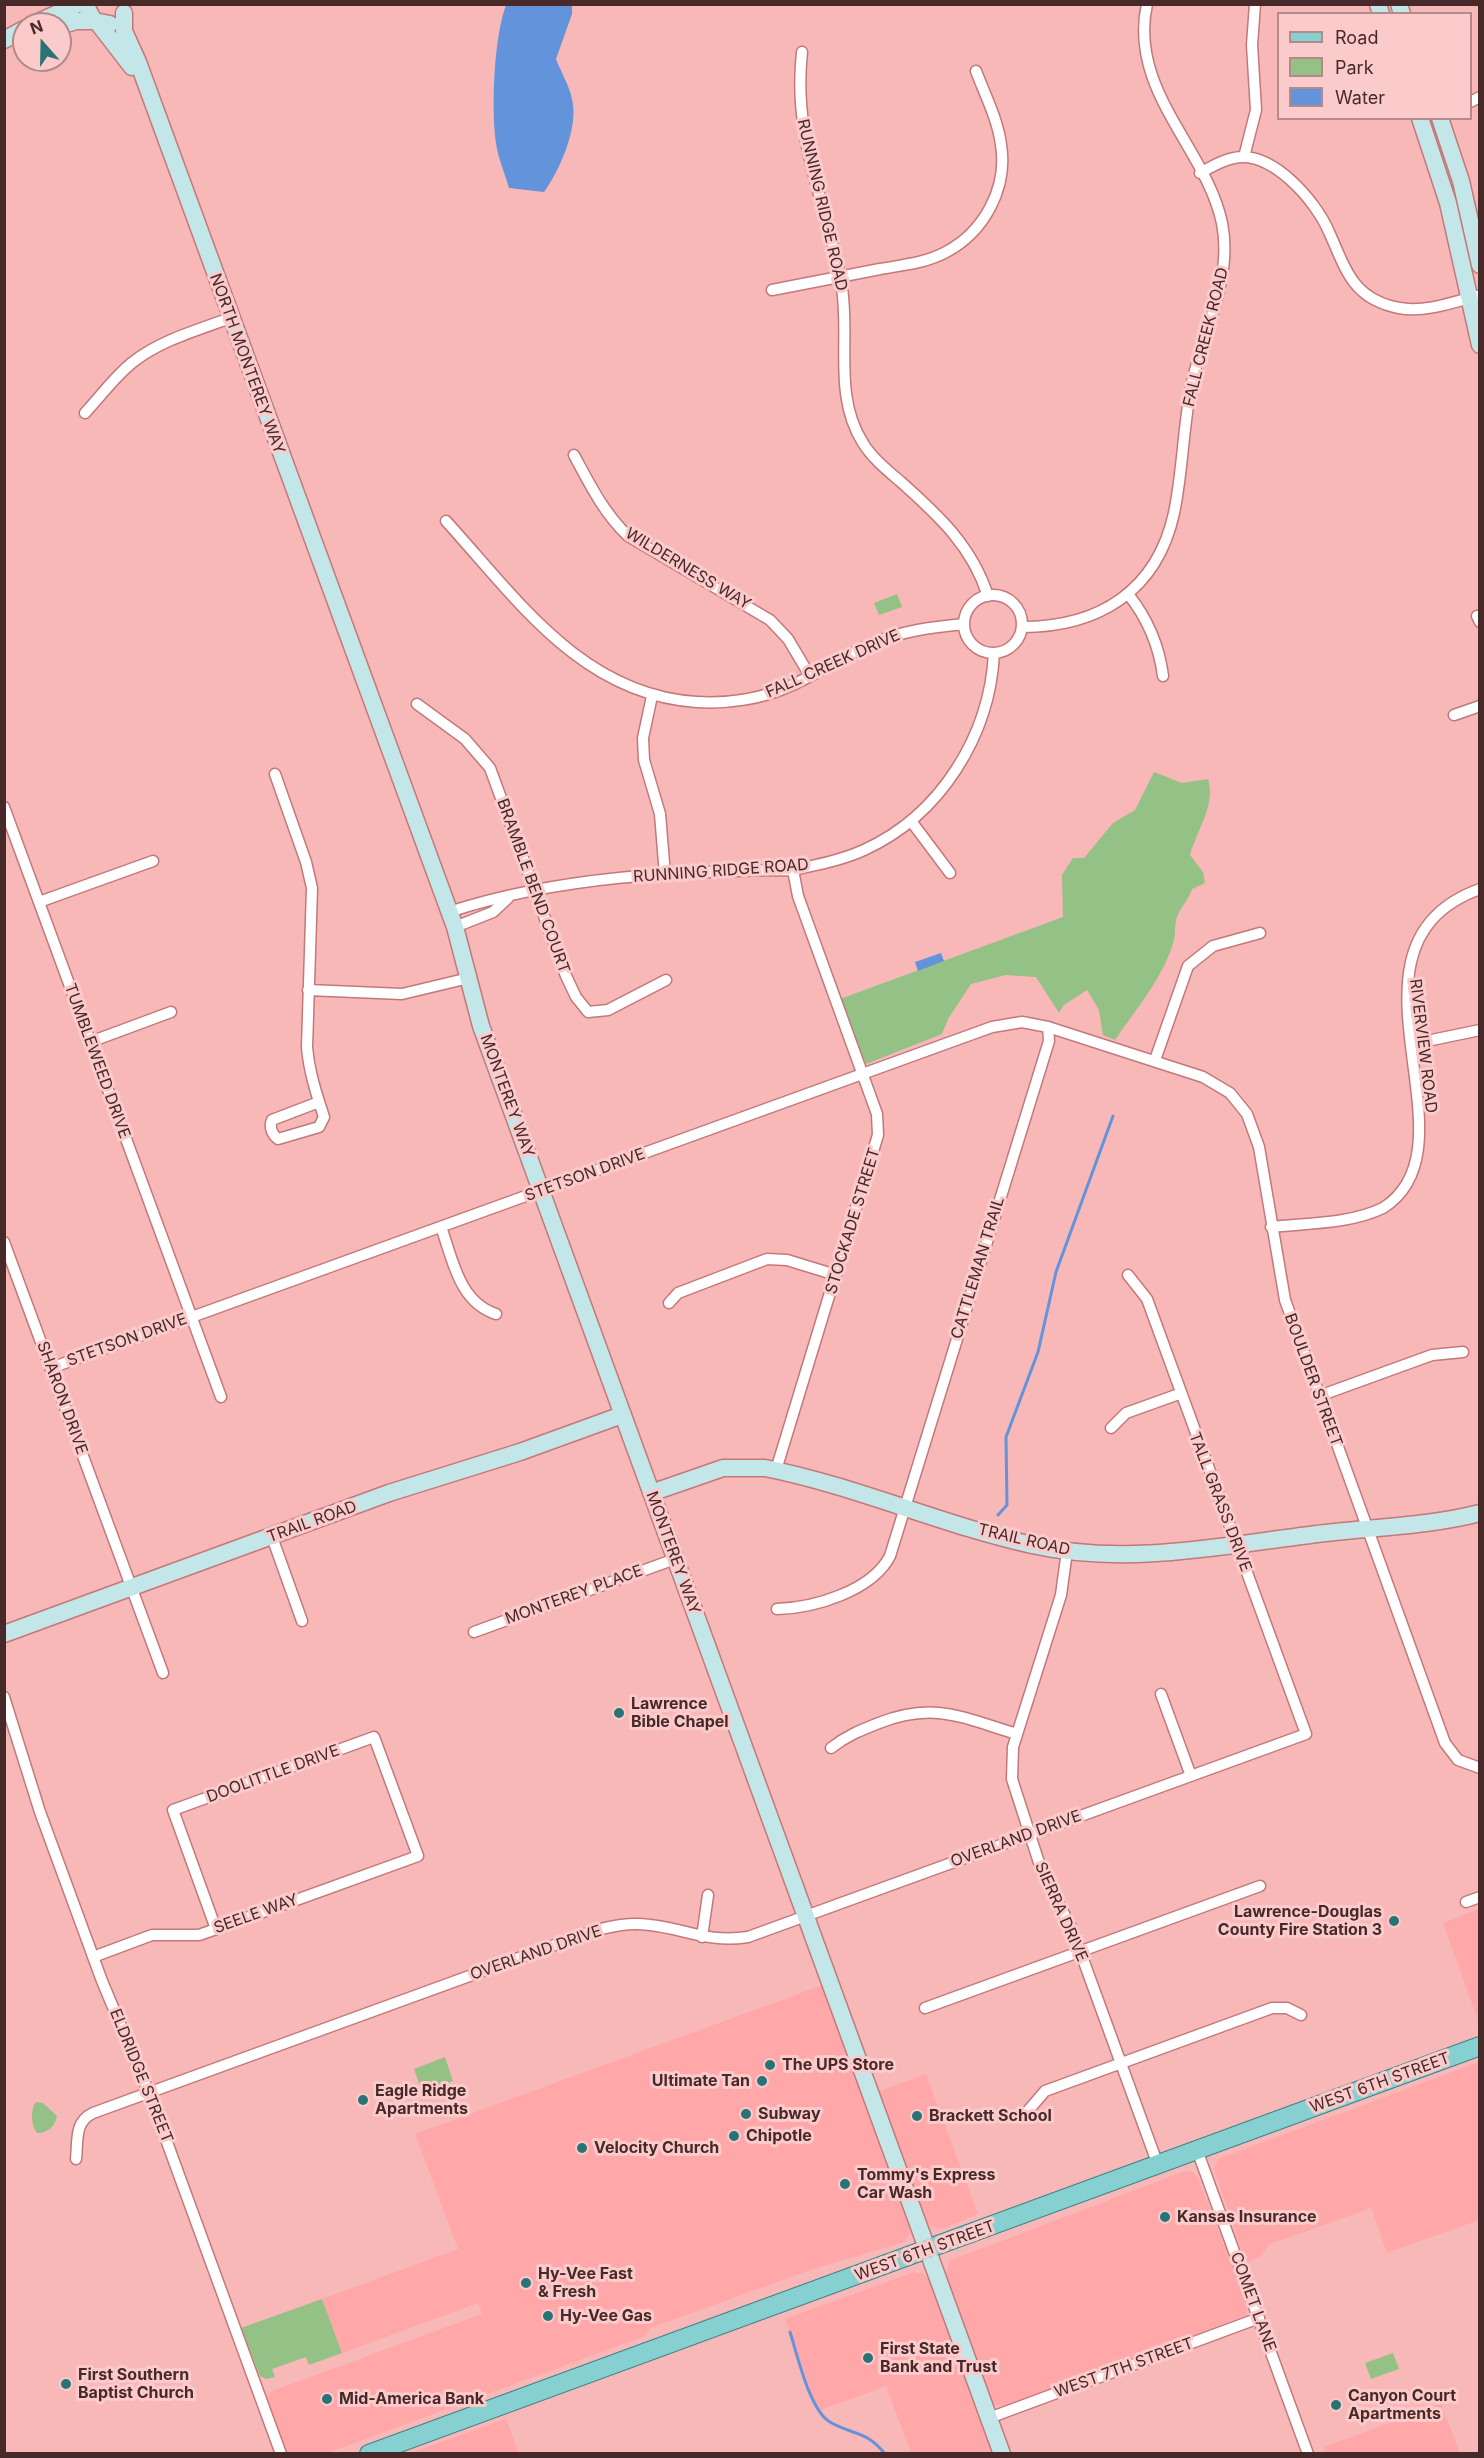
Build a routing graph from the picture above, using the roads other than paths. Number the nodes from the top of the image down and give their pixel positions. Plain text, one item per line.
1 (78, 4) edge
2 (85, 4) edge
3 (1147, 4) edge
4 (1255, 4) edge
5 (127, 7) edge
6 (60, 12) edge
7 (72, 22) edge
8 (96, 22) junction
9 (802, 52) dead end
10 (976, 71) dead end
11 (143, 79) junction
12 (1424, 120) edge
13 (1441, 120) edge
14 (1244, 157) junction
15 (1200, 173) junction
16 (1479, 265) edge
17 (840, 277) junction
18 (772, 290) dead end
19 (1474, 297) edge
20 (231, 318) junction
21 (1479, 345) edge
22 (86, 413) dead end
23 (574, 455) dead end
24 (446, 521) dead end
25 (1128, 594) junction
26 (988, 596) junction
27 (964, 624) junction
28 (1022, 627) junction
29 (352, 649) joint
30 (994, 653) junction
31 (810, 676) junction
32 (1164, 676) dead end
33 (652, 696) junction
34 (417, 704) dead end
35 (1479, 706) edge
36 (1454, 715) dead end
37 (276, 774) dead end
38 (4, 807) edge
39 (911, 821) junction
40 (153, 861) dead end
41 (793, 870) junction
42 (950, 873) dead end
43 (665, 875) junction
44 (1479, 889) edge
45 (534, 891) junction
46 (508, 898) junction
47 (39, 902) junction
48 (452, 920) junction
49 (1260, 933) dead end
50 (469, 978) junction
51 (666, 980) dead end
52 (308, 990) junction
53 (171, 1012) dead end
54 (1048, 1028) junction
55 (1479, 1030) edge
56 (1422, 1041) junction
57 (90, 1042) junction
58 (1121, 1050) joint
59 (1155, 1060) junction
60 (862, 1074) junction
61 (1427, 1077) dead end
62 (319, 1102) junction
63 (1427, 1158) dead end
64 (542, 1191) junction
65 (441, 1227) junction
66 (1271, 1227) junction
67 (4, 1242) edge
68 (836, 1275) junction
69 (1128, 1275) dead end
70 (669, 1303) dead end
71 (496, 1314) dead end
72 (191, 1316) junction
73 (1463, 1352) dead end
74 (51, 1368) junction
75 (1179, 1394) junction
76 (1319, 1396) junction
77 (220, 1397) dead end
78 (622, 1415) junction
79 (1112, 1428) dead end
80 (776, 1470) junction
81 (651, 1493) junction
82 (904, 1508) junction
83 (1479, 1513) edge
84 (1367, 1529) junction
85 (272, 1537) junction
86 (1237, 1546) junction
87 (1067, 1551) junction
88 (675, 1559) junction
89 (130, 1588) junction
90 (777, 1609) dead end
91 (302, 1621) dead end
92 (474, 1632) dead end
93 (4, 1634) edge
94 (163, 1673) dead end
95 (1161, 1694) dead end
96 (4, 1697) edge
97 (1017, 1734) junction
98 (1306, 1734) joint
99 (831, 1748) dead end
100 (1474, 1767) edge
101 (1191, 1776) junction
102 (1030, 1835) junction
103 (418, 1856) joint
104 (1260, 1886) dead end
105 (708, 1895) dead end
106 (1479, 1897) edge
107 (1466, 1902) dead end
108 (806, 1917) junction
109 (216, 1929) junction
110 (702, 1937) junction
111 (1080, 1952) junction
112 (93, 1957) junction
113 (925, 2008) dead end
114 (1301, 2014) dead end
115 (1479, 2046) edge
116 (1121, 2063) junction
117 (149, 2093) junction
118 (1027, 2112) dead end
119 (1197, 2150) junction
120 (76, 2159) dead end
121 (1158, 2165) junction
122 (928, 2250) junction
123 (1259, 2318) junction
124 (989, 2418) junction
125 (281, 2454) edge
126 (369, 2454) edge
127 (1002, 2454) edge
128 (1308, 2454) edge

1 - 6 street
2 - 8 street, NORTH MONTEREY WAY
3 - 15 street, FALL CREEK ROAD
4 - 14 street
5 - 8 street
5 - 11 street, NORTH MONTEREY WAY
7 - 8 street
8 - 11 street, NORTH MONTEREY WAY
9 - 17 street, RUNNING RIDGE ROAD
10 - 17 street
11 - 20 street, NORTH MONTEREY WAY
12 - 19 street
13 - 16 street
14 - 15 street
14 - 19 street
15 - 25 street, FALL CREEK ROAD
17 - 18 street
17 - 26 street, RUNNING RIDGE ROAD
19 - 21 street
20 - 22 street
20 - 29 street, NORTH MONTEREY WAY
23 - 31 street, WILDERNESS WAY
24 - 33 street, FALL CREEK DRIVE
25 - 28 street, FALL CREEK ROAD
25 - 32 street
26 - 27 street
26 - 28 street
27 - 30 street
27 - 31 street, FALL CREEK DRIVE
28 - 30 street
29 - 48 street, MONTEREY WAY
30 - 39 street, RUNNING RIDGE ROAD
31 - 33 street, FALL CREEK DRIVE
33 - 43 street
34 - 45 street, BRAMBLE BEND COURT
35 - 36 street
37 - 52 street
38 - 47 street, TUMBLEWEED DRIVE
39 - 41 street, RUNNING RIDGE ROAD
39 - 42 street
40 - 47 street
41 - 43 street, RUNNING RIDGE ROAD
41 - 60 street, STOCKADE STREET
43 - 45 street, RUNNING RIDGE ROAD
44 - 56 street, RIVERVIEW ROAD
45 - 46 street, RUNNING RIDGE ROAD
45 - 51 street, BRAMBLE BEND COURT
46 - 48 street, RUNNING RIDGE ROAD
46 - 48 street, RUNNING RIDGE ROAD
47 - 57 street, TUMBLEWEED DRIVE
48 - 50 street, MONTEREY WAY
49 - 59 street
50 - 52 street
50 - 64 street, MONTEREY WAY
52 - 62 street
53 - 57 street
54 - 58 street, STETSON DRIVE
54 - 60 street, STETSON DRIVE
54 - 82 street, CATTLEMAN TRAIL
55 - 56 street
56 - 61 street, RIVERVIEW ROAD
57 - 72 street, TUMBLEWEED DRIVE
58 - 59 street, BOULDER STREET
59 - 66 street, BOULDER STREET
60 - 64 street, STETSON DRIVE
60 - 68 street, STOCKADE STREET
62 - 62 street
63 - 66 street
64 - 65 street, STETSON DRIVE
64 - 78 street, MONTEREY WAY
65 - 71 street
65 - 72 street, STETSON DRIVE
66 - 76 street, BOULDER STREET
67 - 74 street, SHARON DRIVE
68 - 70 street
68 - 80 street, STOCKADE STREET
69 - 75 street, TALL GRASS DRIVE
72 - 74 street, STETSON DRIVE
72 - 77 street, TUMBLEWEED DRIVE
73 - 76 street
74 - 89 street, SHARON DRIVE
75 - 79 street
75 - 86 street, TALL GRASS DRIVE
76 - 84 street, BOULDER STREET
78 - 81 street, MONTEREY WAY
78 - 85 street, TRAIL ROAD
80 - 81 street, TRAIL ROAD
80 - 82 street, TRAIL ROAD
81 - 88 street, MONTEREY WAY
82 - 87 street, TRAIL ROAD
82 - 90 street, CATTLEMAN TRAIL
83 - 84 street, TRAIL ROAD
84 - 86 street, TRAIL ROAD
84 - 100 street, BOULDER STREET
85 - 89 street, TRAIL ROAD
85 - 91 street
86 - 87 street, TRAIL ROAD
86 - 98 street, TALL GRASS DRIVE
87 - 97 street, SIERRA DRIVE
88 - 92 street, MONTEREY PLACE
88 - 108 street, MONTEREY WAY
89 - 93 street, TRAIL ROAD
89 - 94 street, SHARON DRIVE
95 - 101 street
96 - 112 street, ELDRIDGE STREET
97 - 99 street
97 - 102 street, SIERRA DRIVE
98 - 101 street, OVERLAND DRIVE
101 - 102 street, OVERLAND DRIVE
102 - 108 street, OVERLAND DRIVE
102 - 111 street, SIERRA DRIVE
103 - 109 street, SEELE WAY
103 - 109 street, DOOLITTLE DRIVE
104 - 111 street
105 - 110 street
106 - 107 street
108 - 110 street, OVERLAND DRIVE
108 - 122 street, MONTEREY WAY
109 - 112 street, SEELE WAY
110 - 117 street, OVERLAND DRIVE
111 - 113 street
111 - 116 street, SIERRA DRIVE
112 - 117 street, ELDRIDGE STREET
114 - 116 street
115 - 119 main road, WEST 6TH STREET
116 - 118 street
116 - 121 street, SIERRA DRIVE
117 - 120 street, OVERLAND DRIVE
117 - 125 street, ELDRIDGE STREET
119 - 121 main road, WEST 6TH STREET
119 - 123 street, COMET LANE
121 - 122 main road, WEST 6TH STREET
122 - 124 street, MONTEREY WAY
122 - 126 main road, WEST 6TH STREET
123 - 124 street, WEST 7TH STREET
123 - 128 street, COMET LANE
124 - 127 street, MONTEREY WAY

